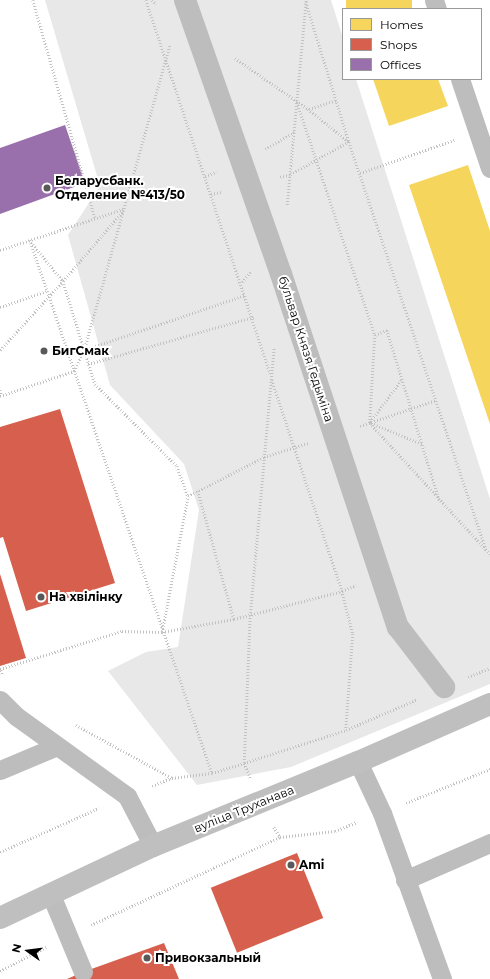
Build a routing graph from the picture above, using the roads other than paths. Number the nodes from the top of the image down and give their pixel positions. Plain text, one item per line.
1 (185, 0) edge
2 (460, 80) edge
3 (490, 168) edge
4 (444, 687) road end
5 (0, 700) edge
6 (490, 704) edge
7 (8, 719) edge
8 (57, 746) junction
9 (358, 762) junction
10 (0, 770) edge
11 (490, 843) edge
12 (153, 846) junction
13 (405, 880) junction
14 (51, 895) junction
15 (0, 918) edge
16 (83, 972) dead end
17 (442, 979) edge

1 - 4 street, бульвар Князя Гедыміна
2 - 3 lane
5 - 7 lane
6 - 9 main road, вуліца Труханава
7 - 8 lane
8 - 10 lane
8 - 12 lane
9 - 12 main road, вуліца Труханава
9 - 13 lane
11 - 13 lane
12 - 14 main road, вуліца Труханава
13 - 17 lane
14 - 15 main road, вуліца Труханава
14 - 16 lane

